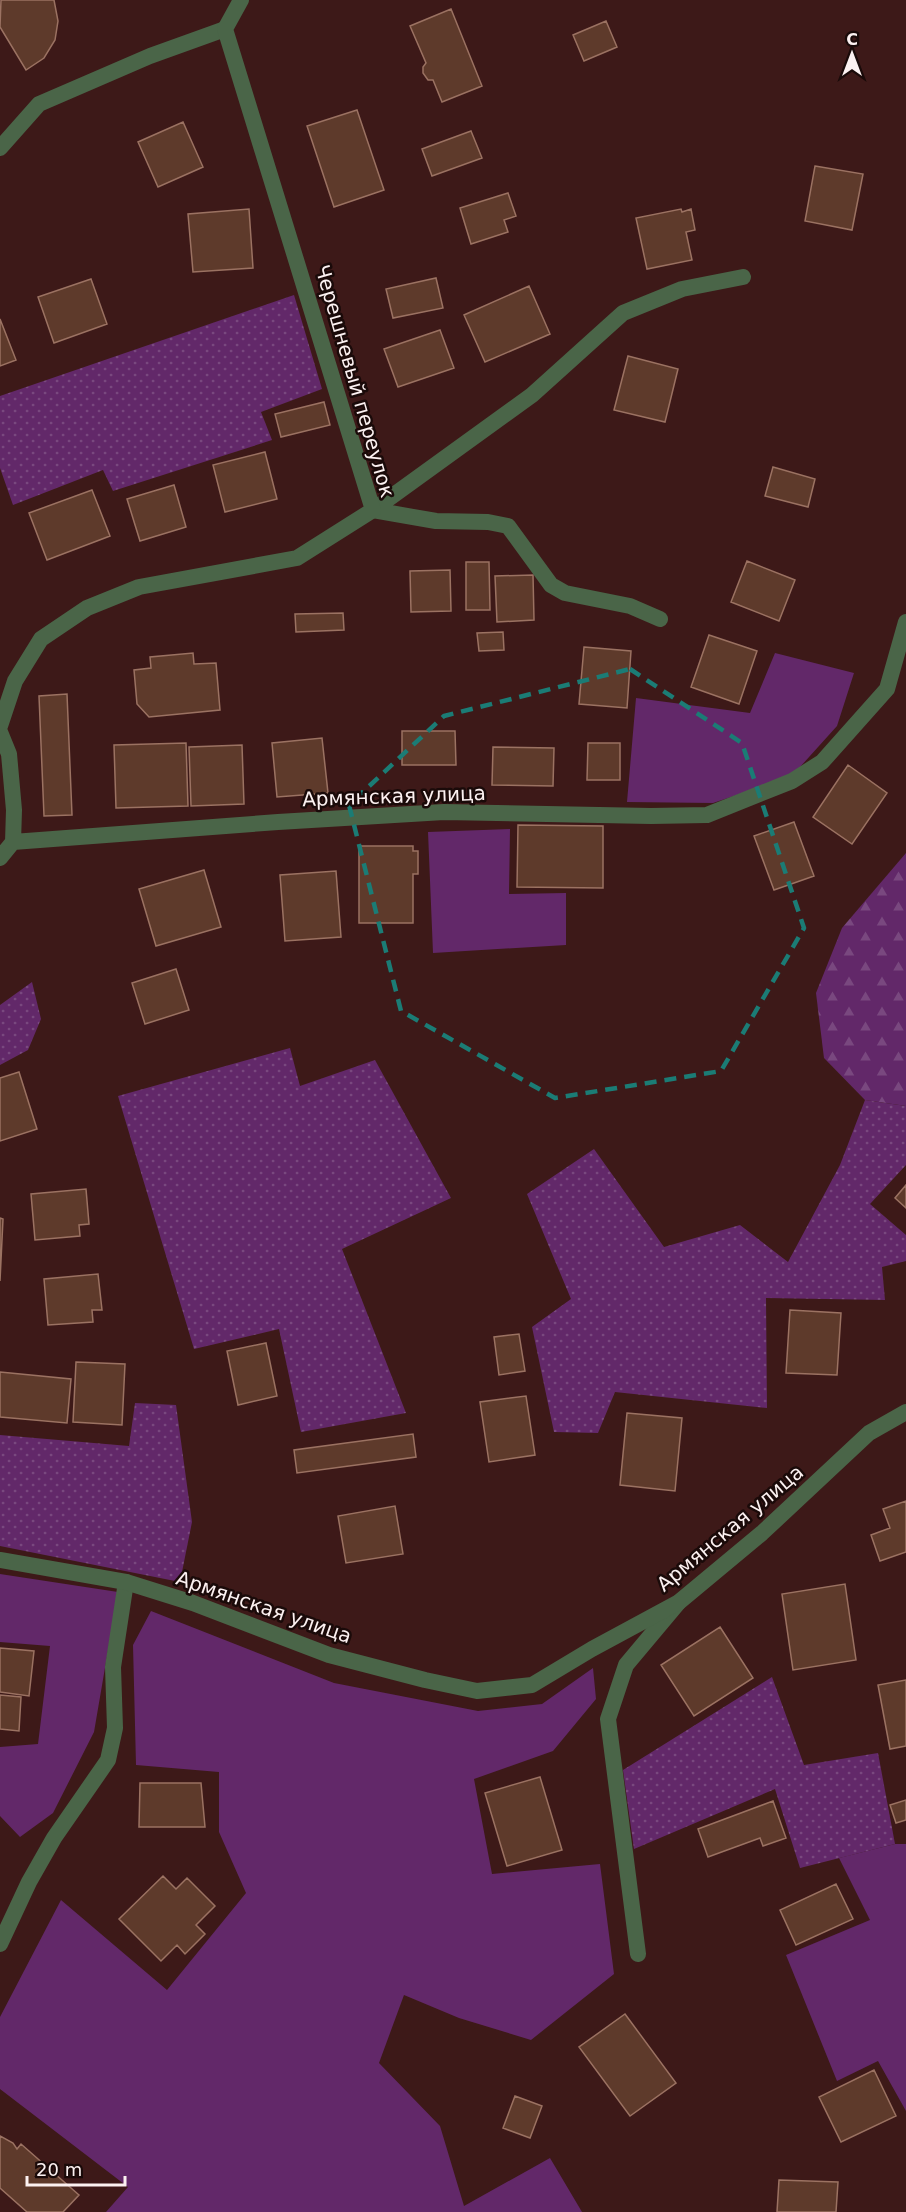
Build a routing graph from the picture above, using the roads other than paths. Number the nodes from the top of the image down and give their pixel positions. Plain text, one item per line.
1 (241, 0) edge
2 (225, 29) junction
3 (0, 148) edge
4 (743, 277) dead end
5 (373, 510) junction
6 (660, 619) dead end
7 (906, 622) edge
8 (0, 726) edge
9 (0, 732) edge
10 (13, 842) junction
11 (0, 858) edge
12 (906, 1412) edge
13 (0, 1560) edge
14 (126, 1582) junction
15 (679, 1602) junction
16 (0, 1944) edge
17 (638, 1954) dead end

1 - 2 street
2 - 3 street
2 - 5 street, Черешневый переулок
4 - 5 street
5 - 6 street
5 - 8 street, Черешневый переулок
7 - 10 street, Армянская улица
9 - 10 street
10 - 11 street
12 - 15 street, Армянская улица
13 - 14 street, Армянская улица
14 - 15 street, Армянская улица
14 - 16 street
15 - 17 street

